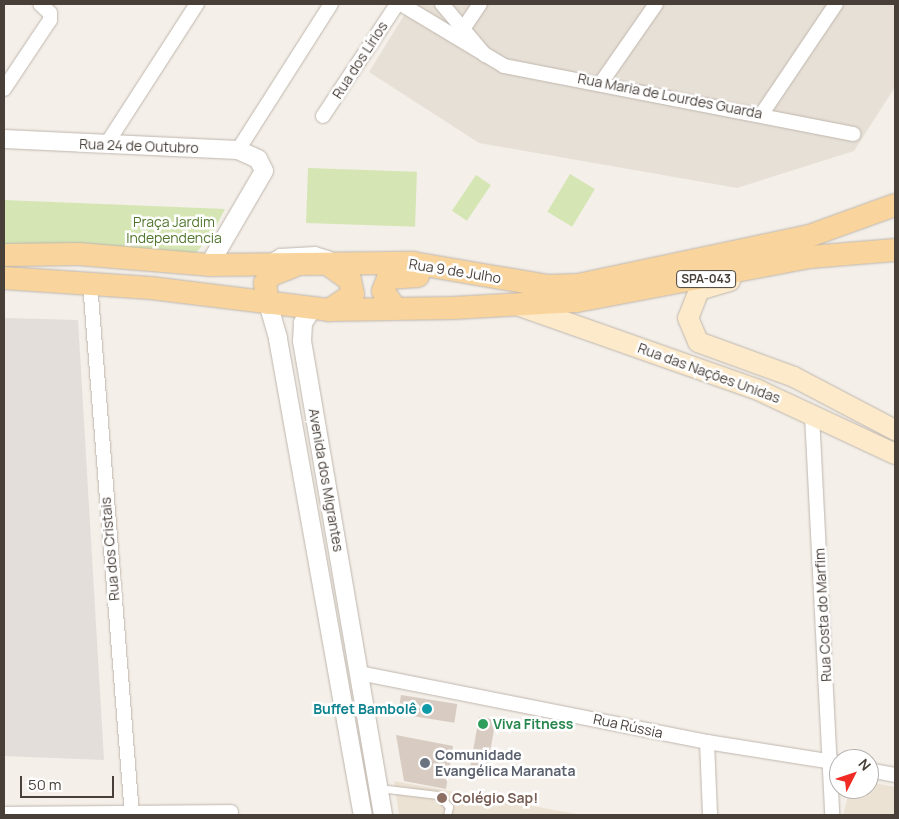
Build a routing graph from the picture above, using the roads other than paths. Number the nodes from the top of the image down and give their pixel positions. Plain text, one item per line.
1 (197, 4) edge
2 (331, 4) edge
3 (397, 4) edge
4 (401, 4) edge
5 (442, 4) edge
6 (480, 4) edge
7 (656, 4) edge
8 (836, 4) edge
9 (45, 8) edge
10 (465, 26) junction
11 (456, 40) junction
12 (488, 60) junction
13 (601, 83) junction
14 (4, 89) edge
15 (761, 115) junction
16 (324, 116) dead end
17 (853, 134) dead end
18 (4, 139) edge
19 (106, 145) junction
20 (238, 150) junction
21 (895, 205) edge
22 (895, 250) edge
23 (4, 255) edge
24 (166, 263) junction
25 (259, 264) junction
26 (299, 264) junction
27 (339, 264) junction
28 (209, 266) junction
29 (778, 266) junction
30 (4, 278) edge
31 (90, 283) junction
32 (547, 286) junction
33 (268, 303) junction
34 (517, 306) junction
35 (320, 309) junction
36 (396, 309) junction
37 (812, 415) junction
38 (895, 430) edge
39 (895, 454) edge
40 (318, 562) junction
41 (356, 654) junction
42 (359, 673) junction
43 (347, 728) junction
44 (707, 742) junction
45 (834, 749) edge
46 (829, 761) edge
47 (879, 772) edge
48 (895, 775) edge
49 (378, 788) junction
50 (833, 799) edge
51 (231, 812) dead end
52 (4, 814) edge
53 (19, 815) edge
54 (132, 815) edge
55 (362, 815) edge
56 (369, 815) edge
57 (383, 815) edge
58 (447, 815) edge
59 (710, 815) edge
60 (832, 815) edge

1 - 19 street
2 - 20 street
3 - 16 street, Rua dos Lírios
4 - 11 street, Rua Maria de Lourdes Guarda
5 - 10 street
6 - 10 street
7 - 13 street
8 - 15 street
9 - 14 street
10 - 11 street
10 - 12 street
11 - 12 street, Rua Maria de Lourdes Guarda
12 - 13 street, Rua Maria de Lourdes Guarda
13 - 15 street, Rua Maria de Lourdes Guarda
15 - 17 street, Rua Maria de Lourdes Guarda
18 - 19 street, Rua 24 de Outubro
19 - 20 street, Rua 24 de Outubro
20 - 28 street, Rua 24 de Outubro
21 - 32 main road, Rua 9 de Julho / SPA-043
22 - 29 main road, Rua 9 de Julho / SPA-043
23 - 24 main road, Rua 9 de Julho
24 - 28 main road, Rua 9 de Julho
24 - 31 main road
25 - 26 main road, Rua 9 de Julho
25 - 27 lane
25 - 28 main road, Rua 9 de Julho
26 - 27 main road, Rua 9 de Julho
26 - 33 main road
27 - 32 main road, Rua 9 de Julho
27 - 35 main road
29 - 34 main road, Rua 9 de Julho / SPA-043
29 - 38 main road, Rua das Nações Unidas
30 - 31 main road, Rua 9 de Julho
31 - 33 main road, Rua 9 de Julho
31 - 54 street, Rua dos Cristais
32 - 36 main road
33 - 35 main road, Rua 9 de Julho
33 - 40 street, Avenida dos Migrantes
34 - 36 main road, Rua 9 de Julho
34 - 37 main road, Rua das Nações Unidas
35 - 36 main road, Rua 9 de Julho
35 - 41 street, Avenida dos Migrantes
37 - 39 main road, Rua das Nações Unidas
37 - 45 street, Rua Costa do Marfim
40 - 41 street, Avenida dos Migrantes
40 - 43 street, Avenida dos Migrantes
41 - 42 street, Avenida dos Migrantes
42 - 44 street, Rua Rússia
42 - 49 street, Avenida dos Migrantes
43 - 55 street, Avenida dos Migrantes
43 - 56 street, Avenida dos Migrantes
44 - 46 street, Rua Rússia
44 - 59 street
47 - 48 street
49 - 57 street, Avenida dos Migrantes
49 - 58 lane
50 - 60 street, Rua Costa do Marfim
51 - 54 street
52 - 53 street
53 - 54 street

